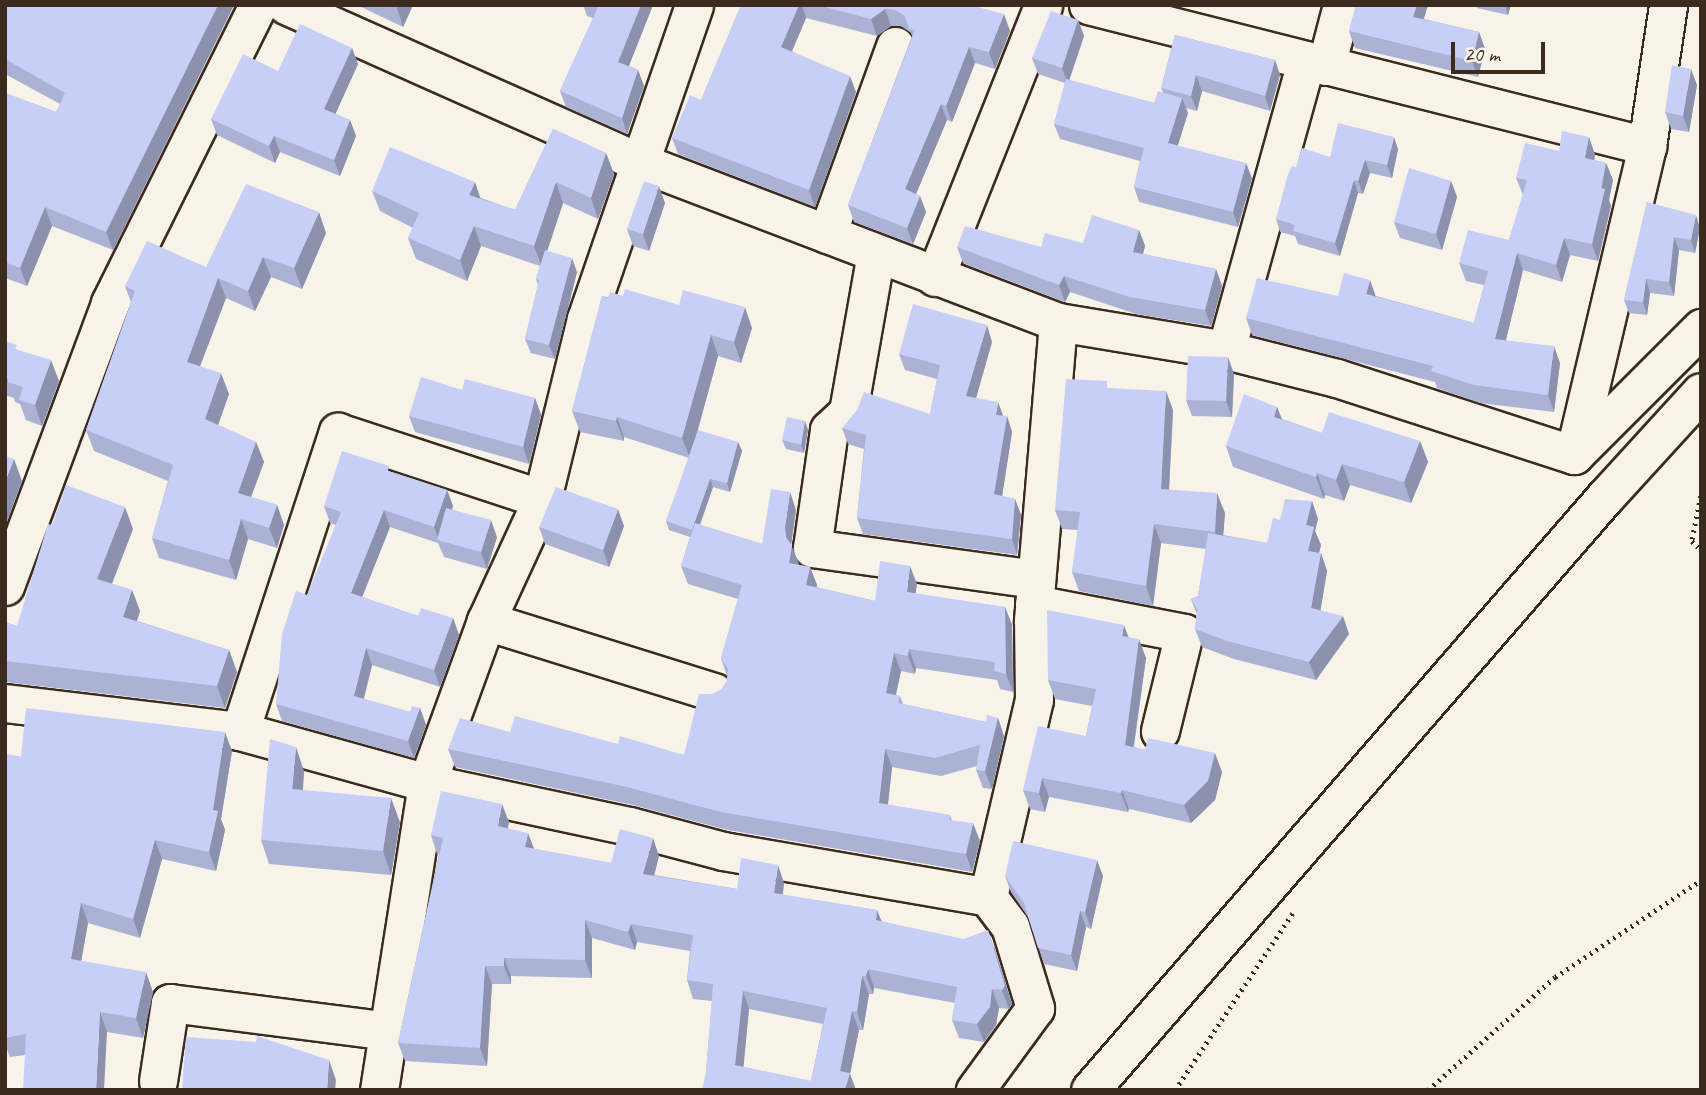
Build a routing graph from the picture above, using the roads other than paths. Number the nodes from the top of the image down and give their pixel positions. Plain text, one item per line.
1 (258, 5) edge
2 (286, 5) edge
3 (694, 5) edge
4 (1043, 5) edge
5 (1088, 5) edge
6 (1342, 5) edge
7 (1668, 5) edge
8 (895, 46) dead end
9 (1316, 63) junction
10 (1647, 146) junction
11 (639, 162) junction
12 (827, 234) junction
13 (876, 253) junction
14 (935, 277) junction
15 (1058, 322) junction
16 (1701, 328) edge
17 (1226, 350) junction
18 (1701, 392) edge
19 (1574, 455) junction
20 (542, 499) junction
21 (5, 586) edge
22 (1035, 591) junction
23 (486, 621) junction
24 (714, 692) edge
25 (5, 703) edge
26 (1160, 731) dead end
27 (240, 732) junction
28 (427, 783) junction
29 (988, 897) junction
30 (388, 1031) junction
31 (158, 1081) dead end
32 (379, 1090) edge
33 (975, 1090) edge
34 (1090, 1090) edge

1 - 21 street
2 - 11 street
3 - 11 street
4 - 14 street
5 - 9 street
6 - 9 street
7 - 10 street
8 - 12 street
9 - 10 street
9 - 17 street
10 - 19 street
11 - 12 street
11 - 20 street
12 - 13 street
13 - 14 street
13 - 22 street
14 - 15 street
15 - 17 street
15 - 22 street
16 - 19 street
17 - 19 street
18 - 34 street
20 - 23 street
20 - 27 street
22 - 26 street
22 - 29 street
23 - 24 street
23 - 28 street
25 - 27 street
27 - 28 street
28 - 29 street
28 - 30 street
29 - 33 street
30 - 31 street
30 - 32 street

